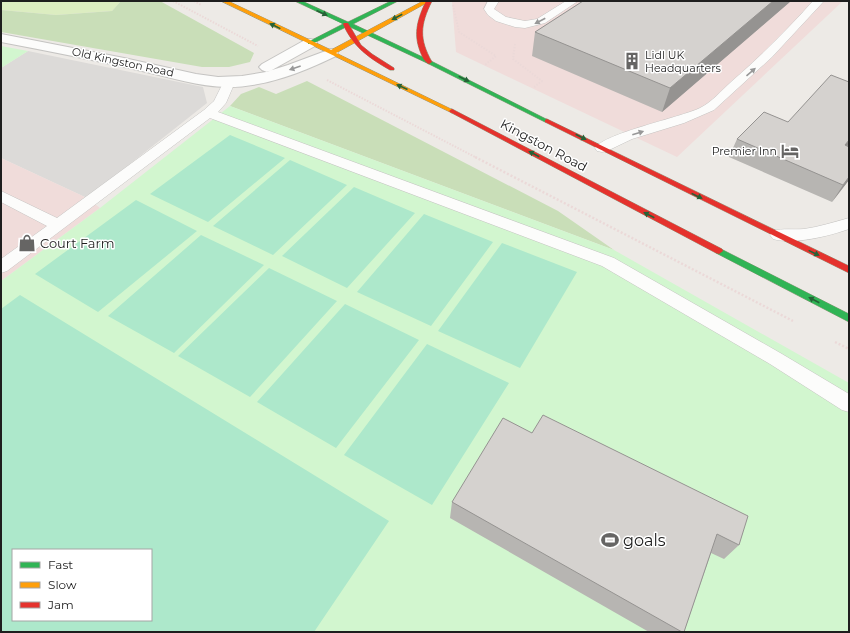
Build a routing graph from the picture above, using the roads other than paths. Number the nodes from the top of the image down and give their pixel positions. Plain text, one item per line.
1 (224, 1) edge
2 (298, 1) edge
3 (396, 1) edge
4 (428, 1) edge
5 (494, 1) edge
6 (573, 1) edge
7 (819, 1) edge
8 (346, 24) junction
9 (366, 33) junction
10 (1, 38) edge
11 (353, 41) junction
12 (310, 43) junction
13 (330, 53) junction
14 (430, 62) junction
15 (246, 81) junction
16 (229, 82) junction
17 (438, 103) junction
18 (209, 113) junction
19 (602, 148) junction
20 (1, 196) edge
21 (849, 223) edge
22 (58, 225) junction
23 (778, 235) junction
24 (1, 267) edge
25 (849, 270) edge
26 (849, 318) edge
27 (849, 404) edge

12 -> 1 main road, Kingston Road
2 -> 8 main road, Kingston Road
3 - 8 main road
4 -> 9 main road
4 - 14 main road
6 -> 5 lane
19 -> 7 lane
8 - 9 main road, Kingston Road
8 - 11 main road
8 - 12 main road
9 - 11 main road
9 - 14 main road, Kingston Road
10 - 16 street, Old Kingston Road
11 - 13 main road
11 - 17 main road
12 - 13 main road, Kingston Road
12 - 15 street
13 -> 15 street, Old Kingston Road
17 -> 13 main road, Kingston Road
14 -> 19 main road, Kingston Road
15 - 16 street, Old Kingston Road
16 - 18 lane
26 -> 17 main road, Kingston Road
18 - 22 lane
18 - 27 lane
19 -> 23 main road, Kingston Road
20 - 22 lane
21 - 23 lane
22 - 24 lane
23 -> 25 main road, Kingston Road

